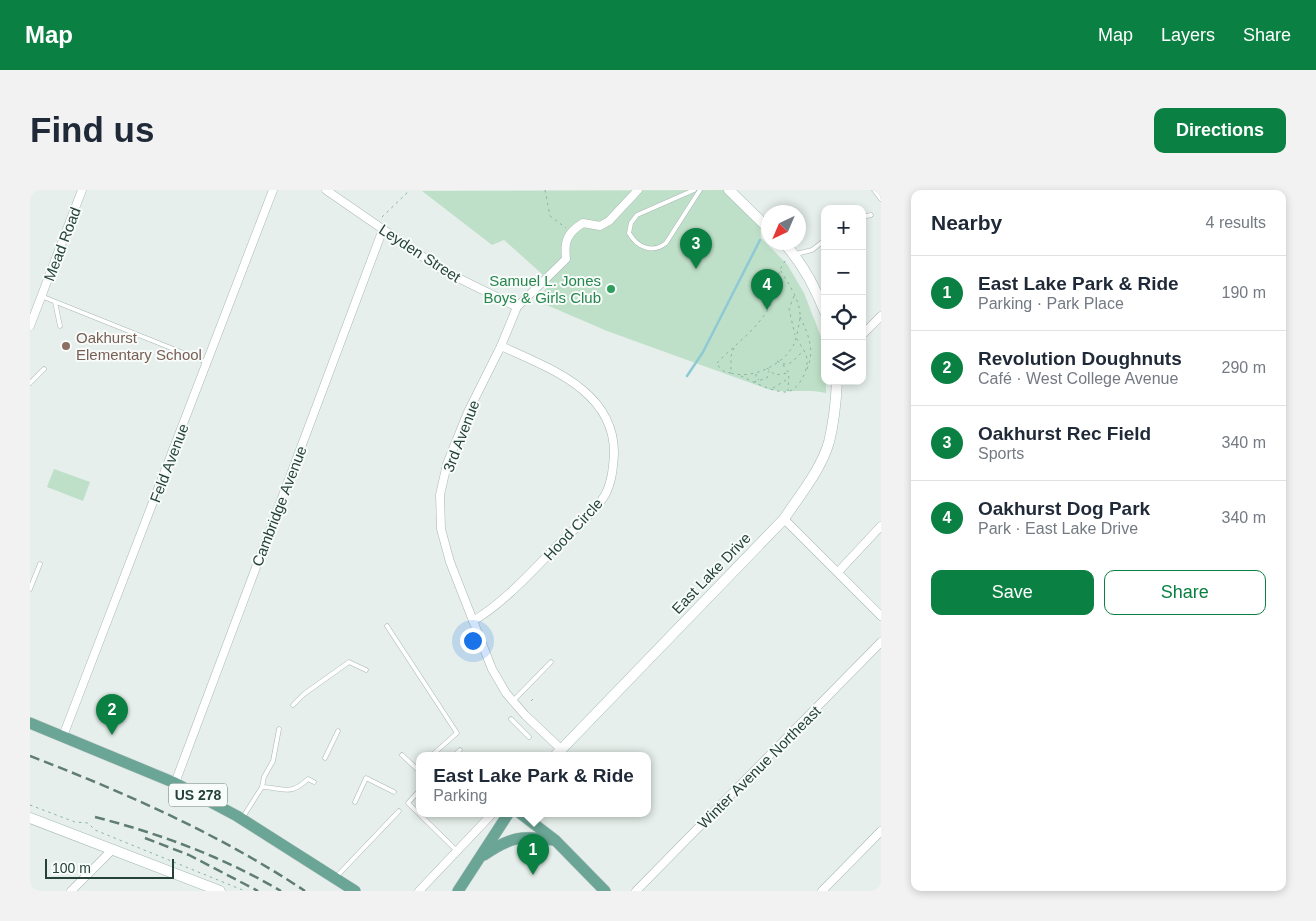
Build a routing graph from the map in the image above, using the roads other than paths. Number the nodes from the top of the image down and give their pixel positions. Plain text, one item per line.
1 (82, 190) edge
2 (273, 190) edge
3 (326, 190) edge
4 (638, 190) edge
5 (694, 190) edge
6 (700, 190) edge
7 (729, 190) edge
8 (874, 190) edge
9 (881, 198) edge
10 (871, 216) dead end
11 (866, 217) edge
12 (761, 219) edge
13 (383, 229) junction
14 (821, 243) edge
15 (786, 250) edge
16 (790, 258) junction
17 (42, 296) junction
18 (55, 302) junction
19 (821, 302) edge
20 (517, 307) junction
21 (881, 316) edge
22 (30, 326) edge
23 (60, 326) dead end
24 (866, 332) edge
25 (501, 346) junction
26 (208, 363) junction
27 (44, 369) dead end
28 (30, 383) edge
29 (837, 385) edge
30 (784, 519) junction
31 (881, 526) edge
32 (40, 564) dead end
33 (838, 572) junction
34 (30, 589) edge
35 (881, 616) edge
36 (473, 621) junction
37 (388, 626) dead end
38 (881, 642) edge
39 (551, 662) dead end
40 (366, 670) dead end
41 (513, 701) junction
42 (293, 705) dead end
43 (511, 719) dead end
44 (30, 723) edge
45 (279, 729) dead end
46 (338, 731) dead end
47 (63, 736) junction
48 (529, 737) dead end
49 (436, 752) edge
50 (557, 752) edge
51 (559, 752) edge
52 (402, 755) dead end
53 (325, 758) dead end
54 (416, 768) edge
55 (314, 782) dead end
56 (175, 783) junction
57 (262, 788) junction
58 (394, 792) dead end
59 (416, 794) edge
60 (355, 802) dead end
61 (399, 811) dead end
62 (416, 811) edge
63 (422, 817) edge
64 (489, 817) edge
65 (506, 817) edge
66 (525, 817) edge
67 (30, 818) edge
68 (242, 818) junction
69 (881, 831) edge
70 (555, 840) junction
71 (113, 849) junction
72 (457, 851) junction
73 (478, 858) junction
74 (335, 878) junction
75 (71, 891) edge
76 (220, 891) edge
77 (355, 891) edge
78 (419, 891) edge
79 (458, 891) edge
80 (605, 891) edge
81 (636, 891) edge
82 (822, 891) edge

1 - 17 street, Mead Road
2 - 26 street, Feld Avenue
3 - 13 street, Leyden Street
4 - 20 street, 3rd Avenue
5 - 6 lane
7 - 12 street
8 - 9 lane
10 - 11 lane
13 - 20 street, Leyden Street
13 - 56 street, Cambridge Avenue
14 - 16 lane
15 - 16 street
16 - 19 street
17 - 18 lane
17 - 22 street, Mead Road
18 - 23 lane
18 - 26 lane
20 - 25 street, 3rd Avenue
21 - 24 street
25 - 36 street, 3rd Avenue
25 - 36 street, Hood Circle
26 - 47 street, Feld Avenue
27 - 28 lane
29 - 30 street, East Lake Drive
30 - 33 street
30 - 51 street, East Lake Drive
31 - 33 street
32 - 34 lane
33 - 35 street
36 - 41 street, 3rd Avenue
37 - 49 lane
38 - 81 street, Winter Avenue Northeast
39 - 41 lane
40 - 42 lane
41 - 50 street, 3rd Avenue
43 - 48 lane
44 - 47 main road, US 278
45 - 57 lane
46 - 53 lane
47 - 56 main road, US 278
52 - 54 lane
55 - 57 lane
56 - 68 main road, US 278
57 - 68 lane
58 - 60 lane
59 - 62 lane
61 - 74 lane
63 - 72 lane
64 - 72 street
65 - 73 main road
66 - 70 main road
67 - 71 street
68 - 74 main road, US 278
69 - 82 street
70 - 73 main road
70 - 80 main road
71 - 75 street
71 - 76 street
72 - 78 street
73 - 79 main road
74 - 77 main road, US 278

